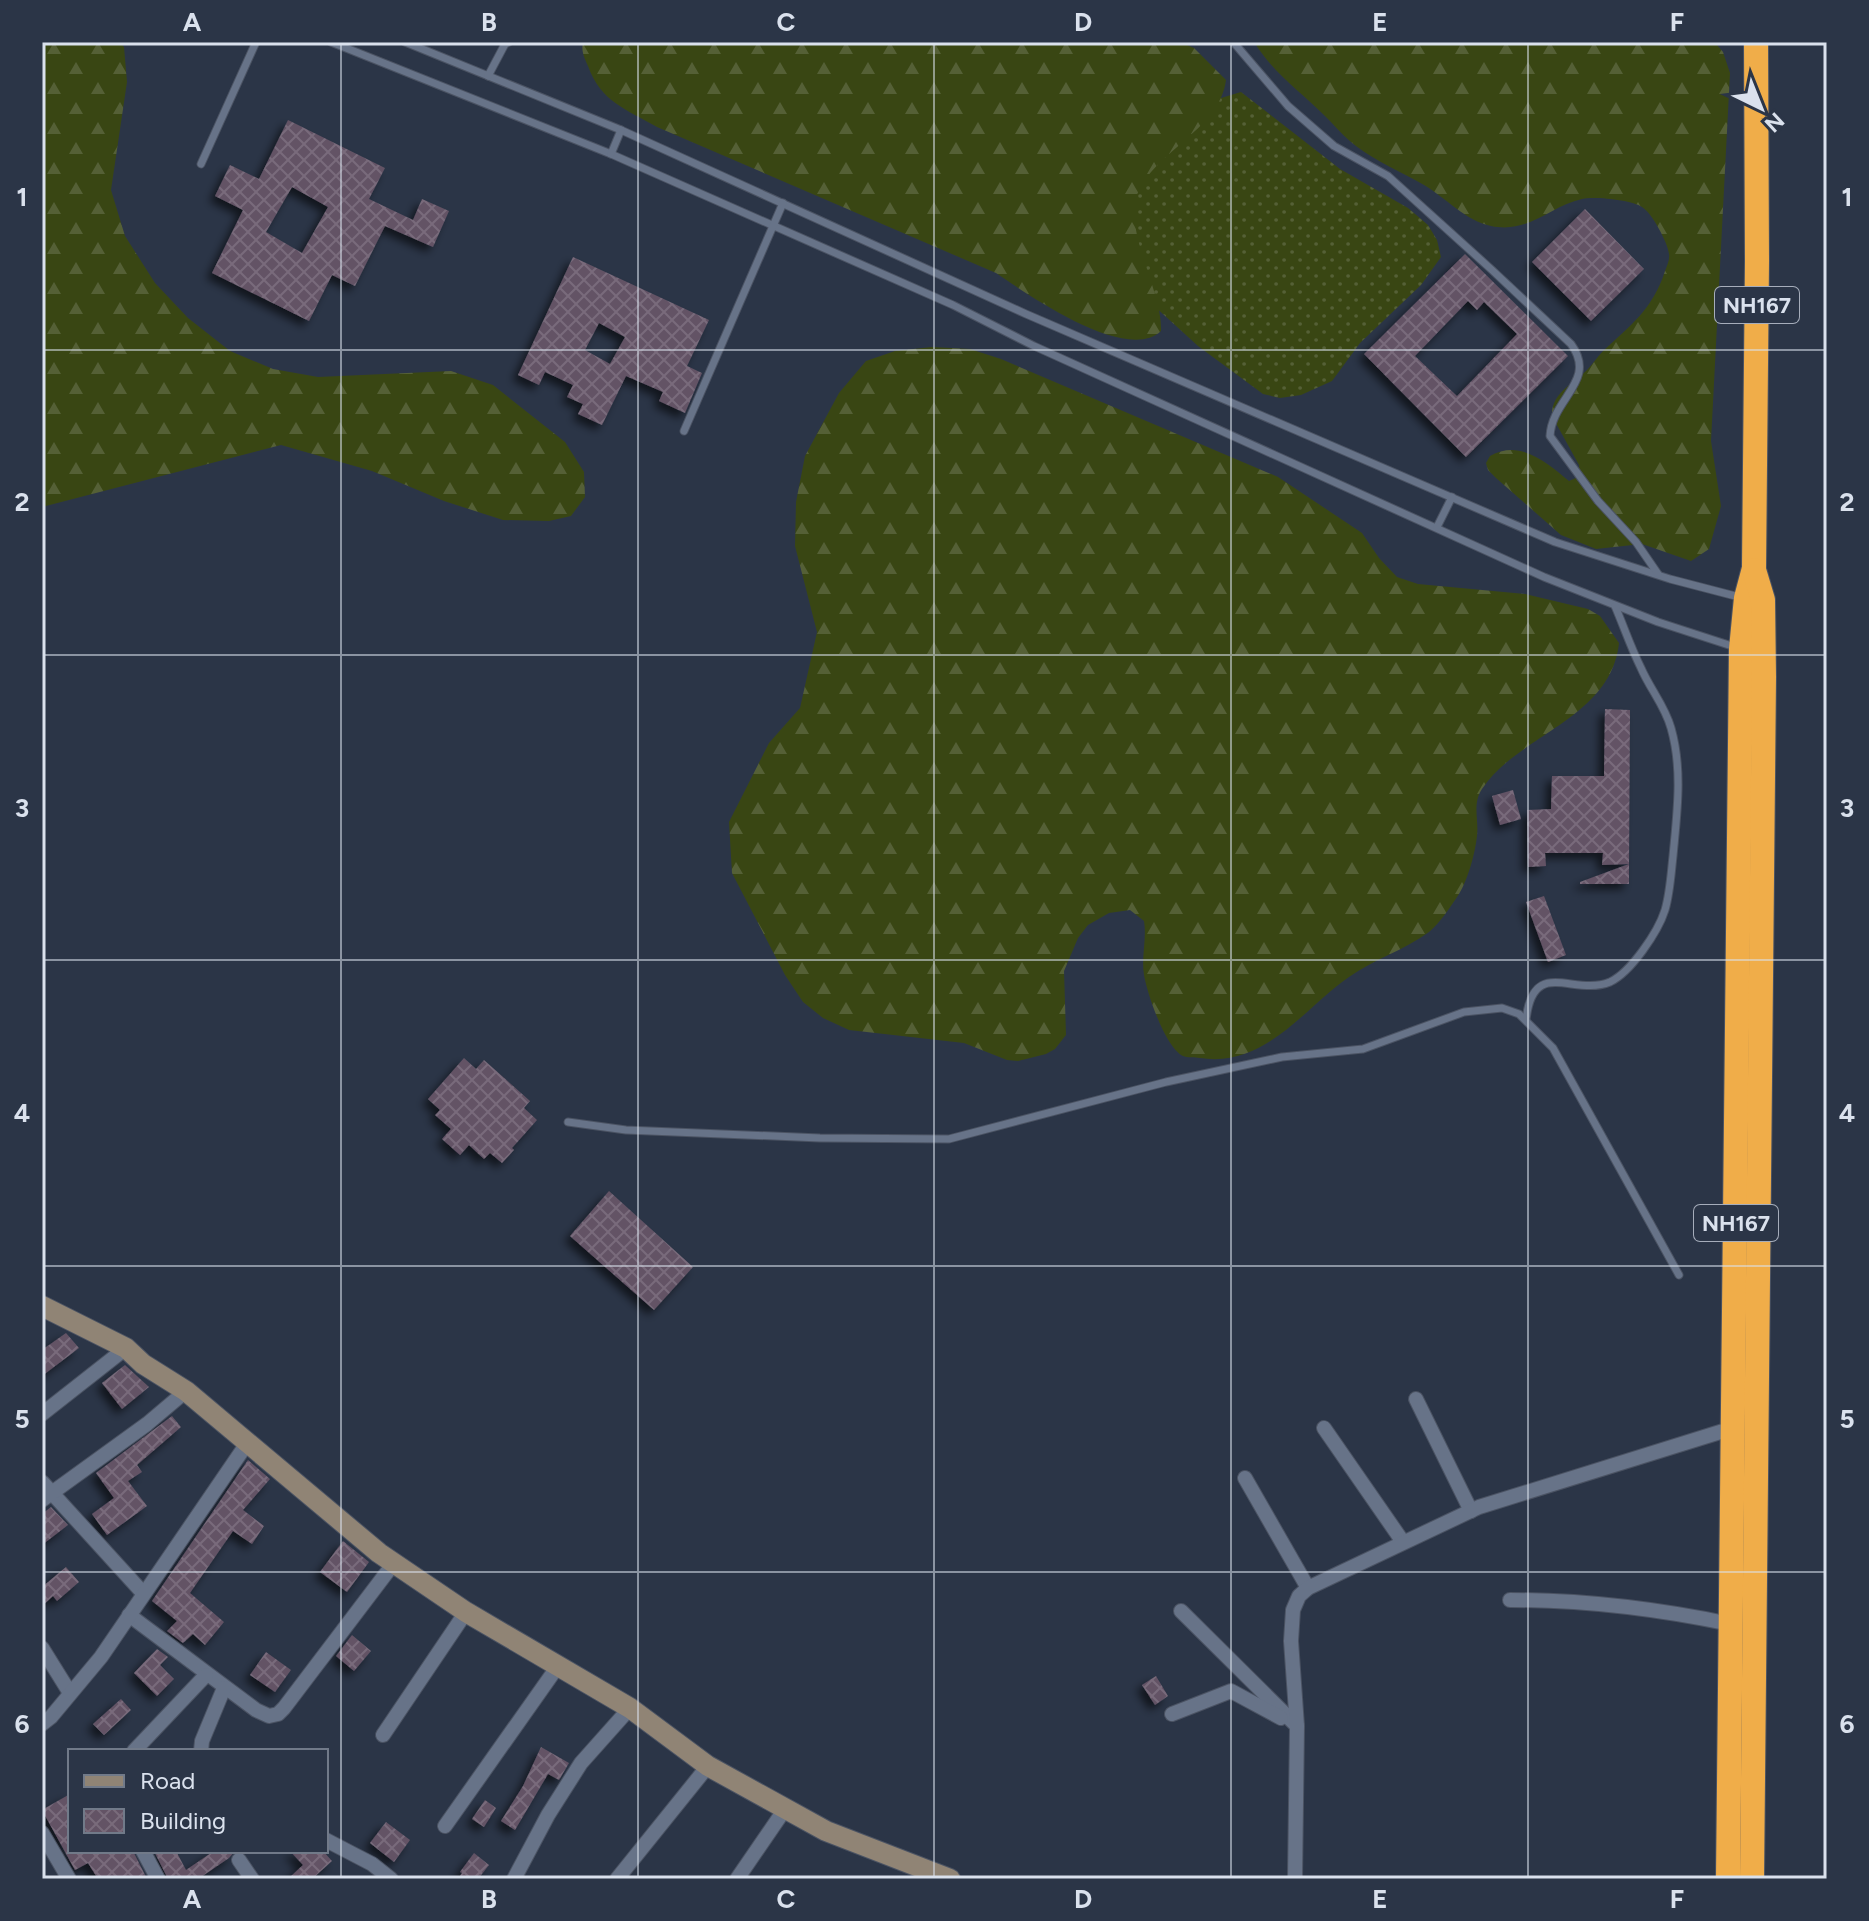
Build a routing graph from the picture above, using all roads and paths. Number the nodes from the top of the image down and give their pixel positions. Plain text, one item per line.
1 (256, 42) edge
2 (331, 42) edge
3 (405, 42) edge
4 (509, 42) edge
5 (1756, 42) edge
6 (1235, 44) edge
7 (488, 76) junction
8 (621, 130) junction
9 (611, 154) junction
10 (201, 164) dead end
11 (783, 203) junction
12 (774, 228) junction
13 (684, 431) dead end
14 (1452, 497) junction
15 (1437, 527) junction
16 (1658, 574) junction
17 (1754, 599) junction
18 (1615, 606) junction
19 (1752, 648) junction
20 (1526, 1020) junction
21 (568, 1122) dead end
22 (1679, 1275) dead end
23 (42, 1306) edge
24 (126, 1348) junction
25 (186, 1391) junction
26 (1416, 1399) dead end
27 (42, 1414) edge
28 (1324, 1428) dead end
29 (1733, 1428) junction
30 (248, 1442) junction
31 (1245, 1478) dead end
32 (45, 1492) edge
33 (1471, 1511) junction
34 (1403, 1542) junction
35 (394, 1563) junction
36 (1308, 1588) junction
37 (143, 1593) junction
38 (1510, 1600) dead end
39 (1181, 1611) dead end
40 (466, 1612) junction
41 (129, 1615) junction
42 (1730, 1624) junction
43 (42, 1648) edge
44 (558, 1666) junction
45 (206, 1675) junction
46 (224, 1688) junction
47 (70, 1693) junction
48 (630, 1708) junction
49 (1172, 1714) dead end
50 (42, 1724) edge
51 (1297, 1726) junction
52 (383, 1735) dead end
53 (136, 1749) edge
54 (201, 1749) edge
55 (708, 1766) junction
56 (785, 1809) junction
57 (445, 1826) dead end
58 (42, 1833) edge
59 (328, 1841) edge
60 (144, 1853) edge
61 (239, 1860) dead end
62 (517, 1878) edge
63 (69, 1879) edge
64 (158, 1879) edge
65 (252, 1879) edge
66 (391, 1879) edge
67 (617, 1879) edge
68 (737, 1879) edge
69 (950, 1879) edge
70 (1295, 1879) edge
71 (1728, 1879) edge
72 (1752, 1879) edge

1 - 10 lane
2 - 9 lane
3 - 7 lane
4 - 7 lane
5 - 17 highway, NH167
6 - 16 lane
7 - 8 lane
8 - 9 lane
8 - 11 lane
9 - 12 lane
11 - 12 lane
11 - 14 lane
12 - 13 lane
12 - 15 lane
14 - 15 lane
14 - 16 lane
15 - 18 lane
16 - 17 lane
17 - 19 highway, NH167
18 - 19 lane
18 - 20 lane
19 - 29 highway, NH167
19 - 72 highway, NH167
20 - 21 lane
20 - 22 lane
23 - 24 street
24 - 25 street
24 - 27 street
25 - 30 street
25 - 32 street
26 - 33 street
28 - 34 street
29 - 33 street
29 - 42 highway, NH167
30 - 35 street
30 - 37 street
31 - 36 street
32 - 37 street
33 - 34 street
34 - 36 street
35 - 40 street
35 - 46 street
36 - 51 street
37 - 41 street
38 - 42 street
39 - 51 street
40 - 44 street
40 - 52 street
41 - 45 street
41 - 47 street
42 - 71 highway, NH167
43 - 47 street
44 - 48 street
44 - 57 street
45 - 46 street
45 - 53 street
46 - 54 street
47 - 50 street
48 - 55 street
48 - 62 street
49 - 51 street
51 - 70 street
55 - 56 street
55 - 67 street
56 - 68 street
56 - 69 street
58 - 63 street
59 - 66 street
60 - 64 street
61 - 65 street

